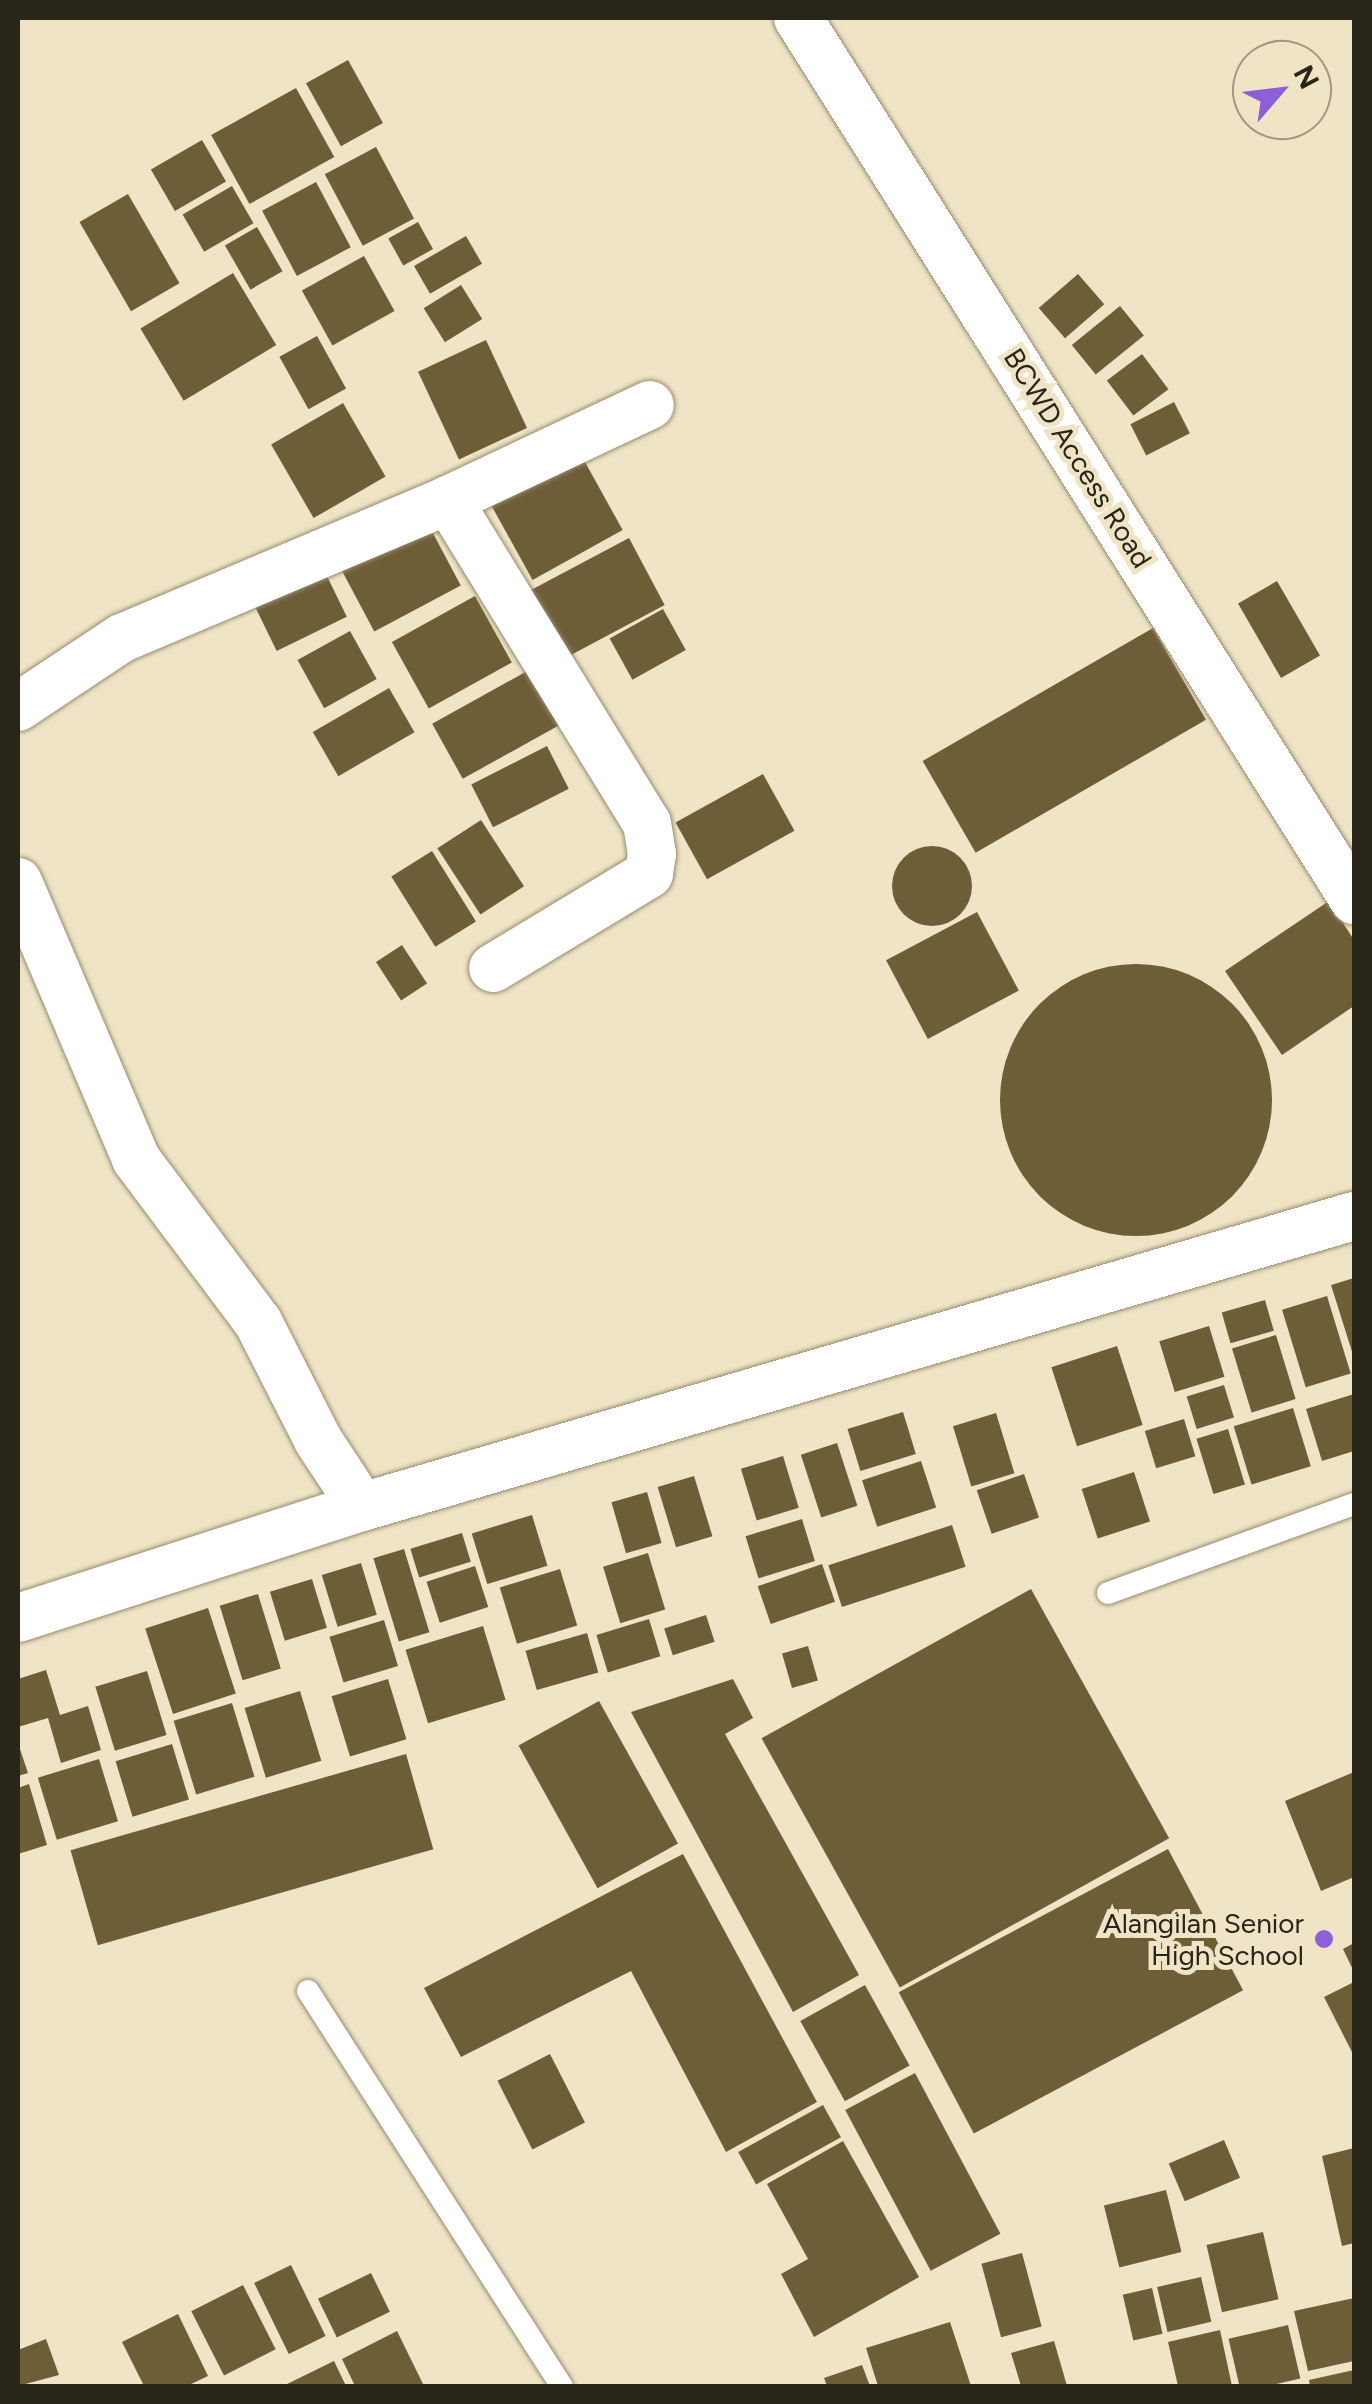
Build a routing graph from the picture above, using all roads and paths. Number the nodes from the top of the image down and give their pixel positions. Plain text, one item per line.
1 (798, 18) edge
2 (650, 404) dead end
3 (448, 500) junction
4 (18, 706) edge
5 (18, 882) edge
6 (1354, 900) edge
7 (493, 968) dead end
8 (1354, 1216) edge
9 (1354, 1504) edge
10 (362, 1507) junction
11 (1108, 1592) dead end
12 (18, 1618) edge
13 (308, 1991) dead end
14 (562, 2386) edge

1 - 6 street, BCWD Access Road
2 - 3 street
3 - 4 street
3 - 7 street
5 - 10 street
8 - 10 street
9 - 11 lane
10 - 12 street
13 - 14 lane

